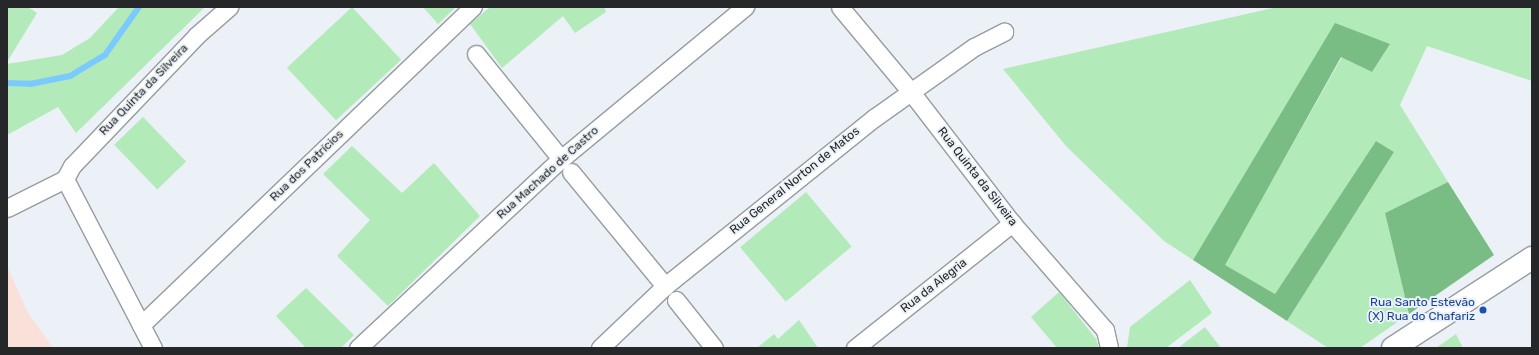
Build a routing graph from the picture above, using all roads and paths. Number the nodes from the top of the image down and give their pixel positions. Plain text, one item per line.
1 (229, 7) edge
2 (473, 7) edge
3 (745, 7) edge
4 (840, 7) edge
5 (1004, 32) dead end
6 (476, 54) dead end
7 (911, 92) junction
8 (566, 166) junction
9 (65, 179) junction
10 (7, 208) edge
11 (1012, 223) junction
12 (1532, 258) edge
13 (664, 286) junction
14 (676, 300) dead end
15 (141, 325) junction
16 (153, 348) edge
17 (358, 348) edge
18 (600, 348) edge
19 (714, 348) edge
20 (855, 348) edge
21 (1109, 348) edge
22 (1393, 348) edge

1 - 9 street, Rua Quinta da Silveira
2 - 15 street, Rua dos Patrícios
3 - 8 street, Rua Machado de Castro
4 - 7 street, Rua Quinta da Silveira
5 - 7 street, Rua General Norton de Matos
6 - 8 street
7 - 11 street, Rua Quinta da Silveira
7 - 13 street, Rua General Norton de Matos
8 - 13 street
8 - 17 street, Rua Machado de Castro
9 - 10 street
9 - 15 street
11 - 20 street, Rua da Alegria
11 - 21 street, Rua Quinta da Silveira
12 - 22 street
13 - 18 street, Rua General Norton de Matos
14 - 19 street
15 - 16 street

